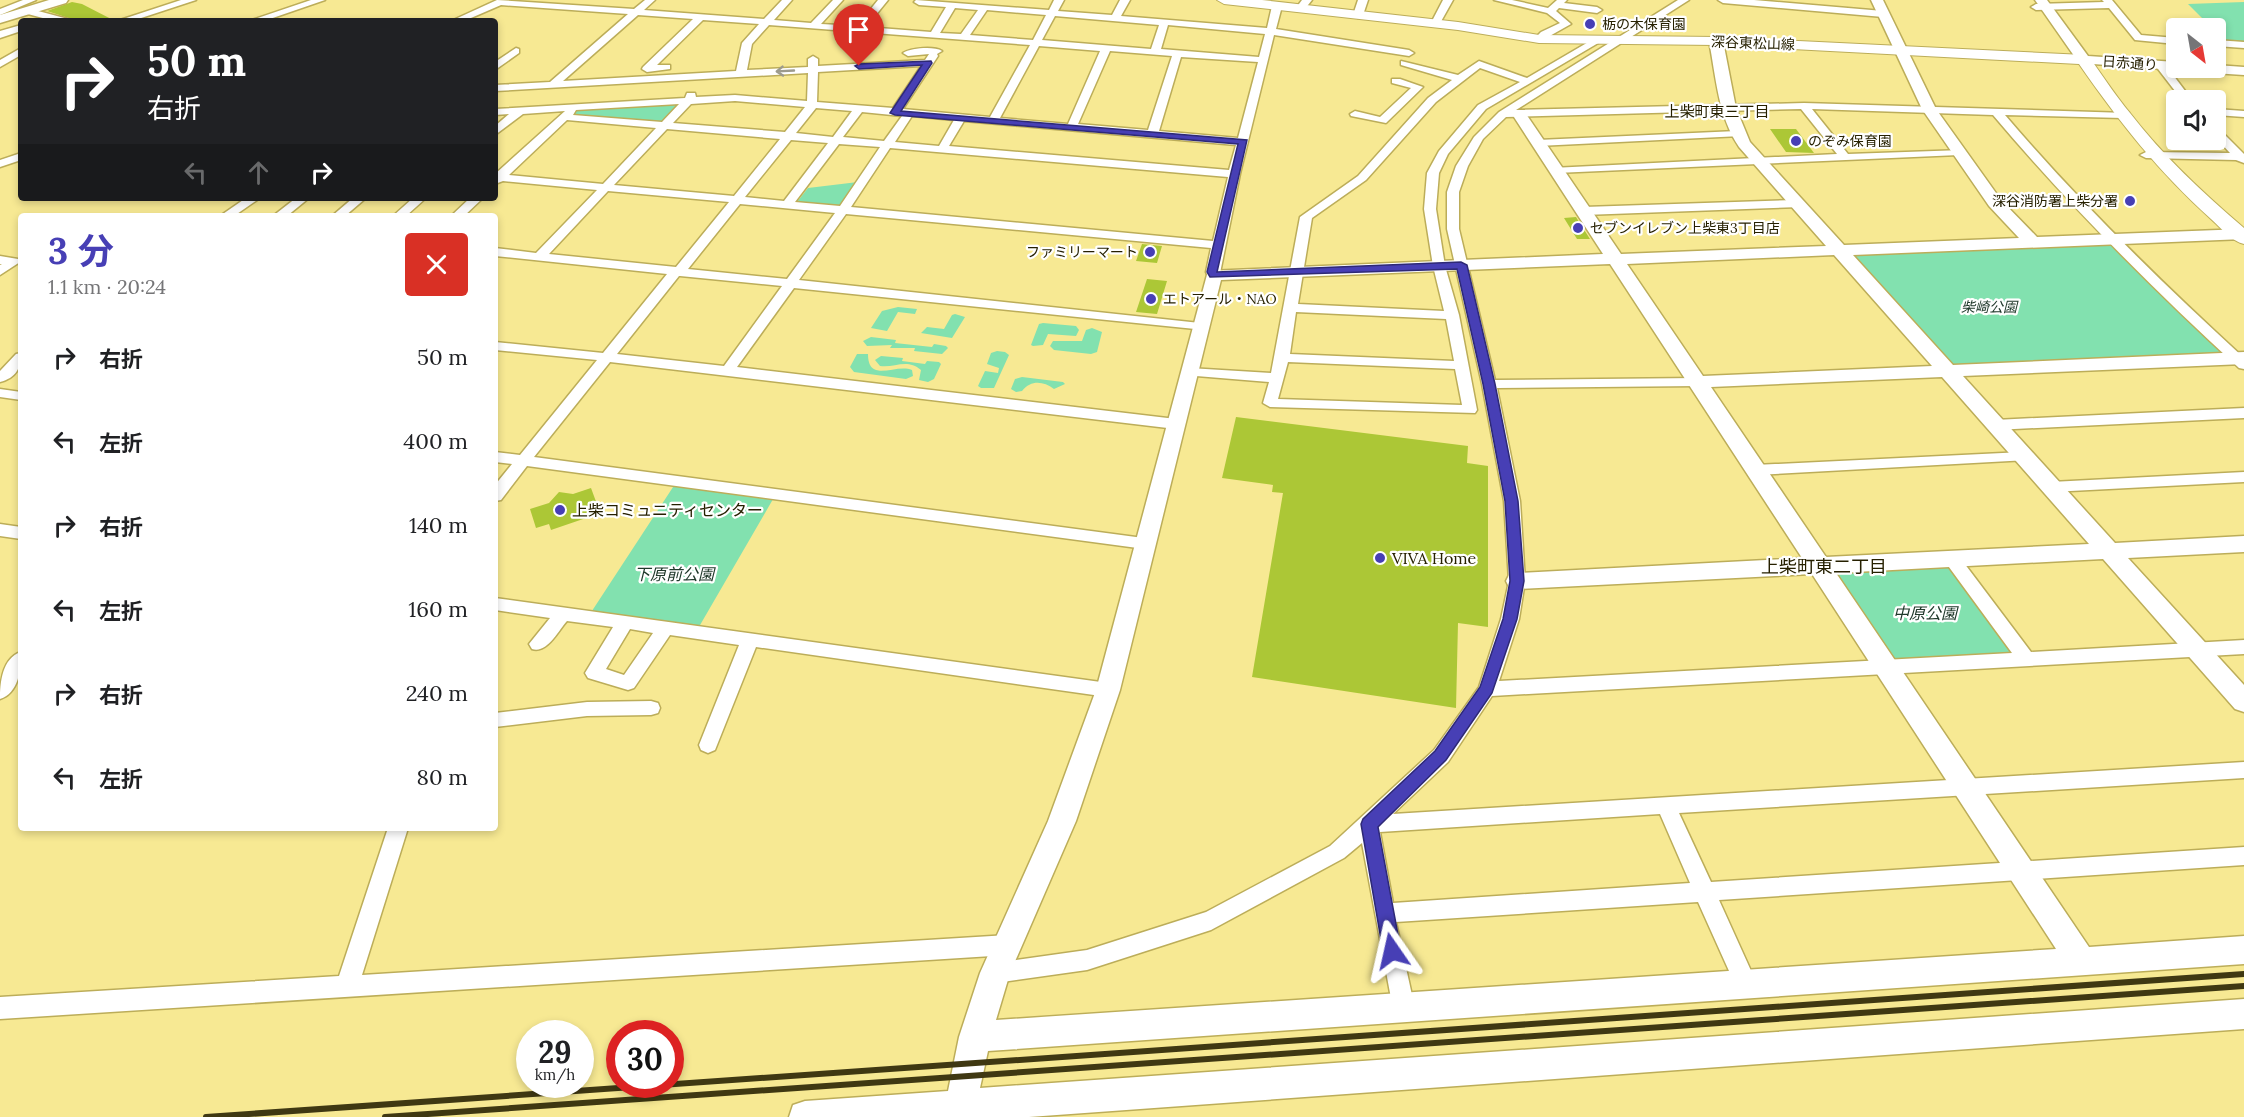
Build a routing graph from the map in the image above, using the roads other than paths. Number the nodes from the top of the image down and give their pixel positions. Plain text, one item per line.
1 (62, 0) edge
2 (191, 0) edge
3 (320, 0) edge
4 (650, 0) edge
5 (787, 0) edge
6 (838, 0) edge
7 (883, 0) edge
8 (921, 0) edge
9 (1015, 0) edge
10 (1059, 0) edge
11 (1125, 0) edge
12 (1224, 0) edge
13 (1363, 0) edge
14 (1448, 0) edge
15 (1498, 0) edge
16 (1684, 0) edge
17 (1723, 0) edge
18 (1877, 0) edge
19 (509, 1) edge
20 (2108, 2) edge
21 (31, 4) edge
22 (961, 4) edge
23 (1304, 4) edge
24 (2039, 4) edge
25 (1557, 5) edge
26 (1277, 6) junction
27 (984, 8) junction
28 (1009, 10) junction
29 (1597, 10) dead end
30 (0, 12) edge
31 (636, 13) junction
32 (1052, 13) junction
33 (1358, 15) junction
34 (1883, 15) junction
35 (701, 17) junction
36 (59, 18) edge
37 (132, 18) edge
38 (263, 18) edge
39 (463, 18) edge
40 (1115, 18) junction
41 (0, 19) edge
42 (766, 22) junction
43 (1164, 22) junction
44 (1436, 23) junction
45 (813, 26) junction
46 (18, 28) edge
47 (859, 30) junction
48 (1269, 31) junction
49 (0, 35) edge
50 (934, 35) junction
51 (1617, 35) junction
52 (948, 36) junction
53 (963, 38) junction
54 (1539, 39) junction
55 (1597, 40) junction
56 (2166, 40) edge
57 (1716, 41) junction
58 (1034, 43) junction
59 (2226, 44) edge
60 (2244, 45) edge
61 (1106, 49) junction
62 (1901, 50) junction
63 (516, 51) dead end
64 (937, 51) junction
65 (18, 53) edge
66 (1155, 53) junction
67 (892, 54) dead end
68 (869, 55) dead end
69 (1177, 55) junction
70 (2076, 59) junction
71 (1264, 60) junction
72 (928, 63) junction
73 (0, 64) edge
74 (814, 64) junction
75 (18, 65) edge
76 (2160, 65) junction
77 (2166, 65) edge
78 (498, 66) edge
79 (742, 68) junction
80 (2226, 70) edge
81 (2244, 71) edge
82 (694, 76) junction
83 (1459, 79) junction
84 (1396, 81) dead end
85 (1527, 81) junction
86 (552, 85) junction
87 (498, 88) edge
88 (2179, 90) edge
89 (580, 95) junction
90 (690, 99) junction
91 (812, 106) junction
92 (1804, 106) junction
93 (1729, 107) junction
94 (1929, 109) junction
95 (521, 110) junction
96 (858, 110) junction
97 (498, 111) edge
98 (1996, 111) junction
99 (895, 113) junction
100 (2226, 113) edge
101 (908, 114) junction
102 (1355, 114) dead end
103 (1511, 114) junction
104 (2244, 114) edge
105 (2117, 115) junction
106 (565, 117) junction
107 (961, 118) junction
108 (993, 121) junction
109 (1382, 121) junction
110 (665, 125) junction
111 (1406, 127) junction
112 (1071, 128) junction
113 (498, 129) edge
114 (1737, 134) junction
115 (789, 135) junction
116 (1152, 135) junction
117 (837, 140) junction
118 (1244, 142) junction
119 (2226, 142) edge
120 (1538, 143) junction
121 (888, 145) junction
122 (942, 149) junction
123 (1959, 152) junction
124 (2151, 155) junction
125 (18, 157) edge
126 (1845, 157) junction
127 (2242, 159) edge
128 (1758, 161) junction
129 (0, 164) edge
130 (1556, 170) junction
131 (1234, 174) junction
132 (498, 177) edge
133 (498, 178) edge
134 (606, 188) junction
135 (737, 200) junction
136 (249, 201) edge
137 (299, 201) edge
138 (356, 201) edge
139 (416, 201) edge
140 (474, 201) edge
141 (1796, 204) junction
142 (787, 205) junction
143 (843, 210) junction
144 (1584, 211) junction
145 (231, 213) edge
146 (283, 213) edge
147 (342, 213) edge
148 (402, 213) edge
149 (460, 213) edge
150 (2240, 238) edge
151 (2110, 240) junction
152 (2033, 243) junction
153 (1218, 245) junction
154 (1839, 251) junction
155 (498, 252) edge
156 (539, 257) junction
157 (1615, 259) junction
158 (0, 260) edge
159 (1461, 265) junction
160 (1439, 266) junction
161 (0, 271) edge
162 (678, 272) junction
163 (1298, 272) junction
164 (1214, 275) junction
165 (792, 282) junction
166 (1290, 308) junction
167 (1452, 315) junction
168 (1200, 327) junction
169 (498, 346) edge
170 (18, 358) edge
171 (606, 358) junction
172 (1282, 358) junction
173 (2241, 360) edge
174 (18, 361) edge
175 (0, 362) edge
176 (1461, 365) junction
177 (728, 370) junction
178 (1189, 372) junction
179 (1947, 372) junction
180 (0, 378) edge
181 (1277, 378) junction
182 (1697, 382) junction
183 (1489, 384) junction
184 (0, 393) edge
185 (18, 396) edge
186 (2244, 413) edge
187 (1176, 424) junction
188 (1995, 425) junction
189 (2024, 457) junction
190 (498, 458) edge
191 (523, 461) junction
192 (1755, 470) junction
193 (2244, 477) edge
194 (2051, 487) junction
195 (498, 492) edge
196 (0, 530) edge
197 (18, 533) edge
198 (1145, 543) junction
199 (2244, 544) edge
200 (2109, 552) junction
201 (1952, 559) junction
202 (1819, 566) junction
203 (1517, 581) junction
204 (498, 604) edge
205 (563, 614) junction
206 (625, 622) junction
207 (665, 628) junction
208 (750, 640) junction
209 (538, 644) dead end
210 (2244, 647) edge
211 (2197, 650) junction
212 (2027, 660) junction
213 (18, 664) edge
214 (1887, 668) junction
215 (1487, 689) junction
216 (1108, 690) junction
217 (0, 692) edge
218 (2244, 702) edge
219 (651, 708) dead end
220 (498, 720) edge
221 (708, 745) dead end
222 (2244, 770) edge
223 (1967, 789) junction
224 (1665, 804) junction
225 (1369, 824) junction
226 (397, 831) edge
227 (2244, 856) edge
228 (2022, 872) junction
229 (1706, 892) junction
230 (1384, 913) junction
231 (1008, 945) junction
232 (2244, 950) edge
233 (2081, 961) junction
234 (995, 973) junction
235 (1746, 984) junction
236 (347, 987) junction
237 (0, 1008) edge
238 (1404, 1009) junction
239 (2244, 1014) edge
240 (975, 1037) junction
241 (958, 1111) edge
242 (805, 1117) edge

1 - 21 street
2 - 37 street
3 - 38 street
4 - 31 street
5 - 42 street
6 - 45 street
7 - 47 street
8 - 22 street
9 - 28 street
10 - 32 street
11 - 40 street
12 - 26 main road, 深谷東松山線
13 - 33 street
14 - 44 street
15 - 25 street
16 - 51 street
17 - 34 street
18 - 34 street
19 - 31 street
19 - 39 street
20 - 24 street
20 - 56 street
21 - 30 street
21 - 36 street
21 - 41 street
22 - 27 street
22 - 50 street
23 - 26 main road, 深谷東松山線
23 - 33 main road, 深谷東松山線
24 - 70 street
25 - 29 street
25 - 54 street
26 - 48 street
27 - 28 street
27 - 53 street
28 - 32 street
31 - 35 street
31 - 86 street
32 - 40 street
32 - 58 street
33 - 44 main road, 深谷東松山線
34 - 62 street
35 - 42 street
35 - 79 street
40 - 43 street
42 - 45 street
42 - 79 street
43 - 48 street
43 - 66 street
44 - 54 main road, 深谷東松山線
45 - 47 street
46 - 49 street
47 - 50 street
48 - 71 street
48 - 83 street
50 - 52 street
51 - 55 main road, 深谷東松山線
51 - 57 main road, 深谷東松山線
51 - 103 street
52 - 53 street
52 - 64 street
53 - 58 street
54 - 55 main road, 深谷東松山線
55 - 85 street
57 - 62 main road, 深谷東松山線
57 - 93 street
58 - 61 street
58 - 108 street
59 - 60 street
61 - 66 street
61 - 112 street
62 - 70 main road, 深谷東松山線
62 - 94 street
63 - 78 street
64 - 67 street
64 - 72 street
65 - 73 street
66 - 69 street
68 - 74 street
69 - 71 street
69 - 116 street
70 - 76 street, 日赤通り
70 - 105 main road
71 - 118 street
72 - 74 street
72 - 99 street
73 - 75 street
74 - 79 street
74 - 91 street
76 - 77 street, 日赤通り
76 - 88 street
79 - 82 street
80 - 81 street
82 - 89 street
82 - 90 street
83 - 85 street
83 - 111 street
84 - 109 street
85 - 160 street
86 - 87 street
86 - 89 street
89 - 90 street
89 - 95 street
89 - 106 street
90 - 91 street
90 - 110 street
91 - 96 street
91 - 115 street
92 - 93 street
92 - 94 street
92 - 126 street
93 - 103 street
93 - 114 street
94 - 98 street
94 - 123 street
95 - 97 street
95 - 113 street
96 - 99 street
96 - 117 street
98 - 105 street
98 - 151 street
99 - 101 street
100 - 104 street
101 - 107 street
101 - 121 street
102 - 109 street
103 - 120 street
103 - 159 street
105 - 124 main road
106 - 110 street
106 - 132 street
107 - 108 street
107 - 122 street
108 - 112 street
109 - 111 street
110 - 115 street
110 - 134 street
111 - 163 street
112 - 116 street
114 - 120 street
114 - 128 street
115 - 117 street
115 - 135 street
116 - 118 street
117 - 121 street
117 - 142 street
118 - 131 street
119 - 127 street
120 - 130 street
121 - 122 street
121 - 143 street
122 - 131 street
123 - 126 street
123 - 152 street
124 - 127 street
124 - 150 main road
125 - 129 street
126 - 128 street
128 - 130 street
128 - 141 street
130 - 144 street
131 - 153 street
133 - 134 street
134 - 135 street
134 - 156 street
135 - 142 street
135 - 162 street
136 - 145 street
137 - 146 street
138 - 147 street
139 - 148 street
140 - 149 street
141 - 144 street
141 - 154 street
142 - 143 street
143 - 153 street
143 - 165 street
144 - 157 street
150 - 151 street
151 - 152 street
151 - 173 street
152 - 154 street
153 - 164 street
154 - 157 street
154 - 179 street
155 - 156 street
156 - 162 street
157 - 159 street
157 - 182 street
158 - 161 street
159 - 160 street
159 - 183 street
160 - 163 street
160 - 167 street
162 - 165 street
162 - 171 street
163 - 164 street
163 - 166 street
164 - 168 street
165 - 168 street
165 - 177 street
166 - 167 street
166 - 172 street
167 - 176 street
168 - 178 street
169 - 171 street
170 - 175 street
171 - 177 street
171 - 191 street
172 - 176 street
172 - 181 street
173 - 179 street
174 - 180 street
176 - 181 street
177 - 187 street
178 - 181 street
178 - 187 street
179 - 182 street
179 - 188 street
182 - 183 street
182 - 192 street
183 - 203 street
184 - 185 street
186 - 188 street
187 - 198 street
188 - 189 street
189 - 192 street
189 - 194 street
190 - 191 street
191 - 195 street
191 - 198 street
192 - 202 street
193 - 194 street
194 - 200 street
196 - 197 street
198 - 216 street
199 - 200 street
200 - 201 street
200 - 211 street
201 - 202 street
201 - 212 street
202 - 203 street
202 - 214 street
203 - 215 street
204 - 205 street
205 - 206 street
205 - 209 street
206 - 207 street
206 - 207 street
207 - 208 street
208 - 216 street
208 - 221 street
210 - 211 street
211 - 212 street
211 - 218 street
212 - 214 street
213 - 217 street
214 - 215 street
214 - 223 street
215 - 225 street
216 - 231 street
219 - 220 street
222 - 223 street
223 - 224 street
223 - 228 street
224 - 225 street
224 - 229 street
225 - 230 street
225 - 234 street
226 - 236 street
227 - 228 street
228 - 229 street
228 - 233 street
229 - 230 street
229 - 235 street
230 - 238 street
231 - 234 street
231 - 236 street
232 - 233 street
233 - 235 street
234 - 240 street
235 - 238 street
236 - 237 street
238 - 240 street
239 - 241 street
240 - 241 street
241 - 242 street

